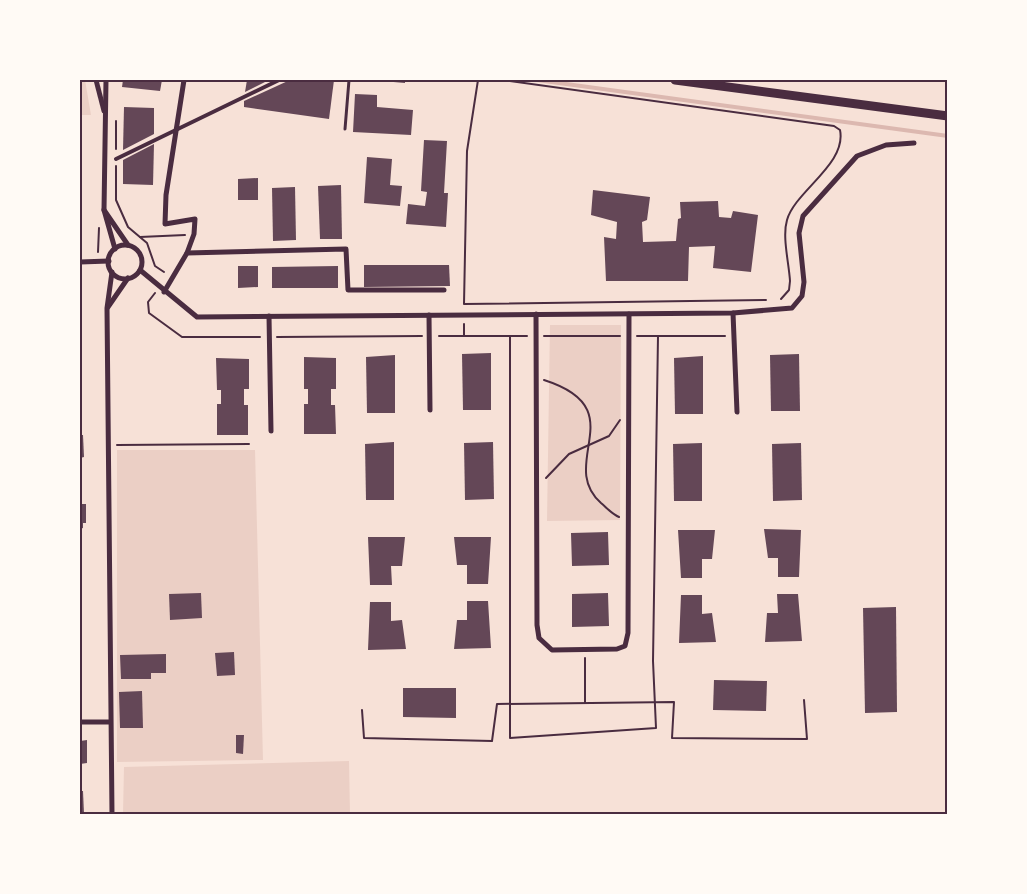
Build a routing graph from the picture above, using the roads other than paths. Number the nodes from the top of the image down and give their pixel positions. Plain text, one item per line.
1 (96, 80) edge
2 (106, 80) edge
3 (184, 80) edge
4 (279, 80) edge
5 (349, 80) edge
6 (675, 80) edge
7 (948, 116) edge
8 (106, 118) junction
9 (345, 129) dead end
10 (176, 130) junction
11 (914, 143) dead end
12 (116, 159) road end
13 (104, 210) junction
14 (128, 245) junction
15 (115, 249) junction
16 (187, 253) junction
17 (108, 261) junction
18 (80, 262) edge
19 (140, 270) junction
20 (112, 272) junction
21 (128, 278) junction
22 (161, 290) junction
23 (444, 290) dead end
24 (107, 308) junction
25 (733, 313) junction
26 (536, 314) junction
27 (629, 314) junction
28 (269, 315) junction
29 (429, 315) junction
30 (430, 410) dead end
31 (737, 412) dead end
32 (271, 430) dead end
33 (80, 722) edge
34 (110, 722) junction
35 (112, 814) edge

1 - 8 street
2 - 8 street
3 - 10 street
4 - 10 street
5 - 9 lane
6 - 7 main road
8 - 13 street
10 - 12 street
10 - 16 street
11 - 25 street
13 - 14 street
13 - 15 street
14 - 15 street
14 - 19 street
15 - 17 street
16 - 22 street
16 - 23 street
17 - 18 street
17 - 20 street
19 - 21 street
19 - 22 street
20 - 21 street
20 - 24 street
21 - 24 street
22 - 28 street
24 - 34 street
25 - 27 street
25 - 31 street
26 - 27 street
26 - 27 street
26 - 29 street
28 - 29 street
28 - 32 street
29 - 30 street
33 - 34 street
34 - 35 street

